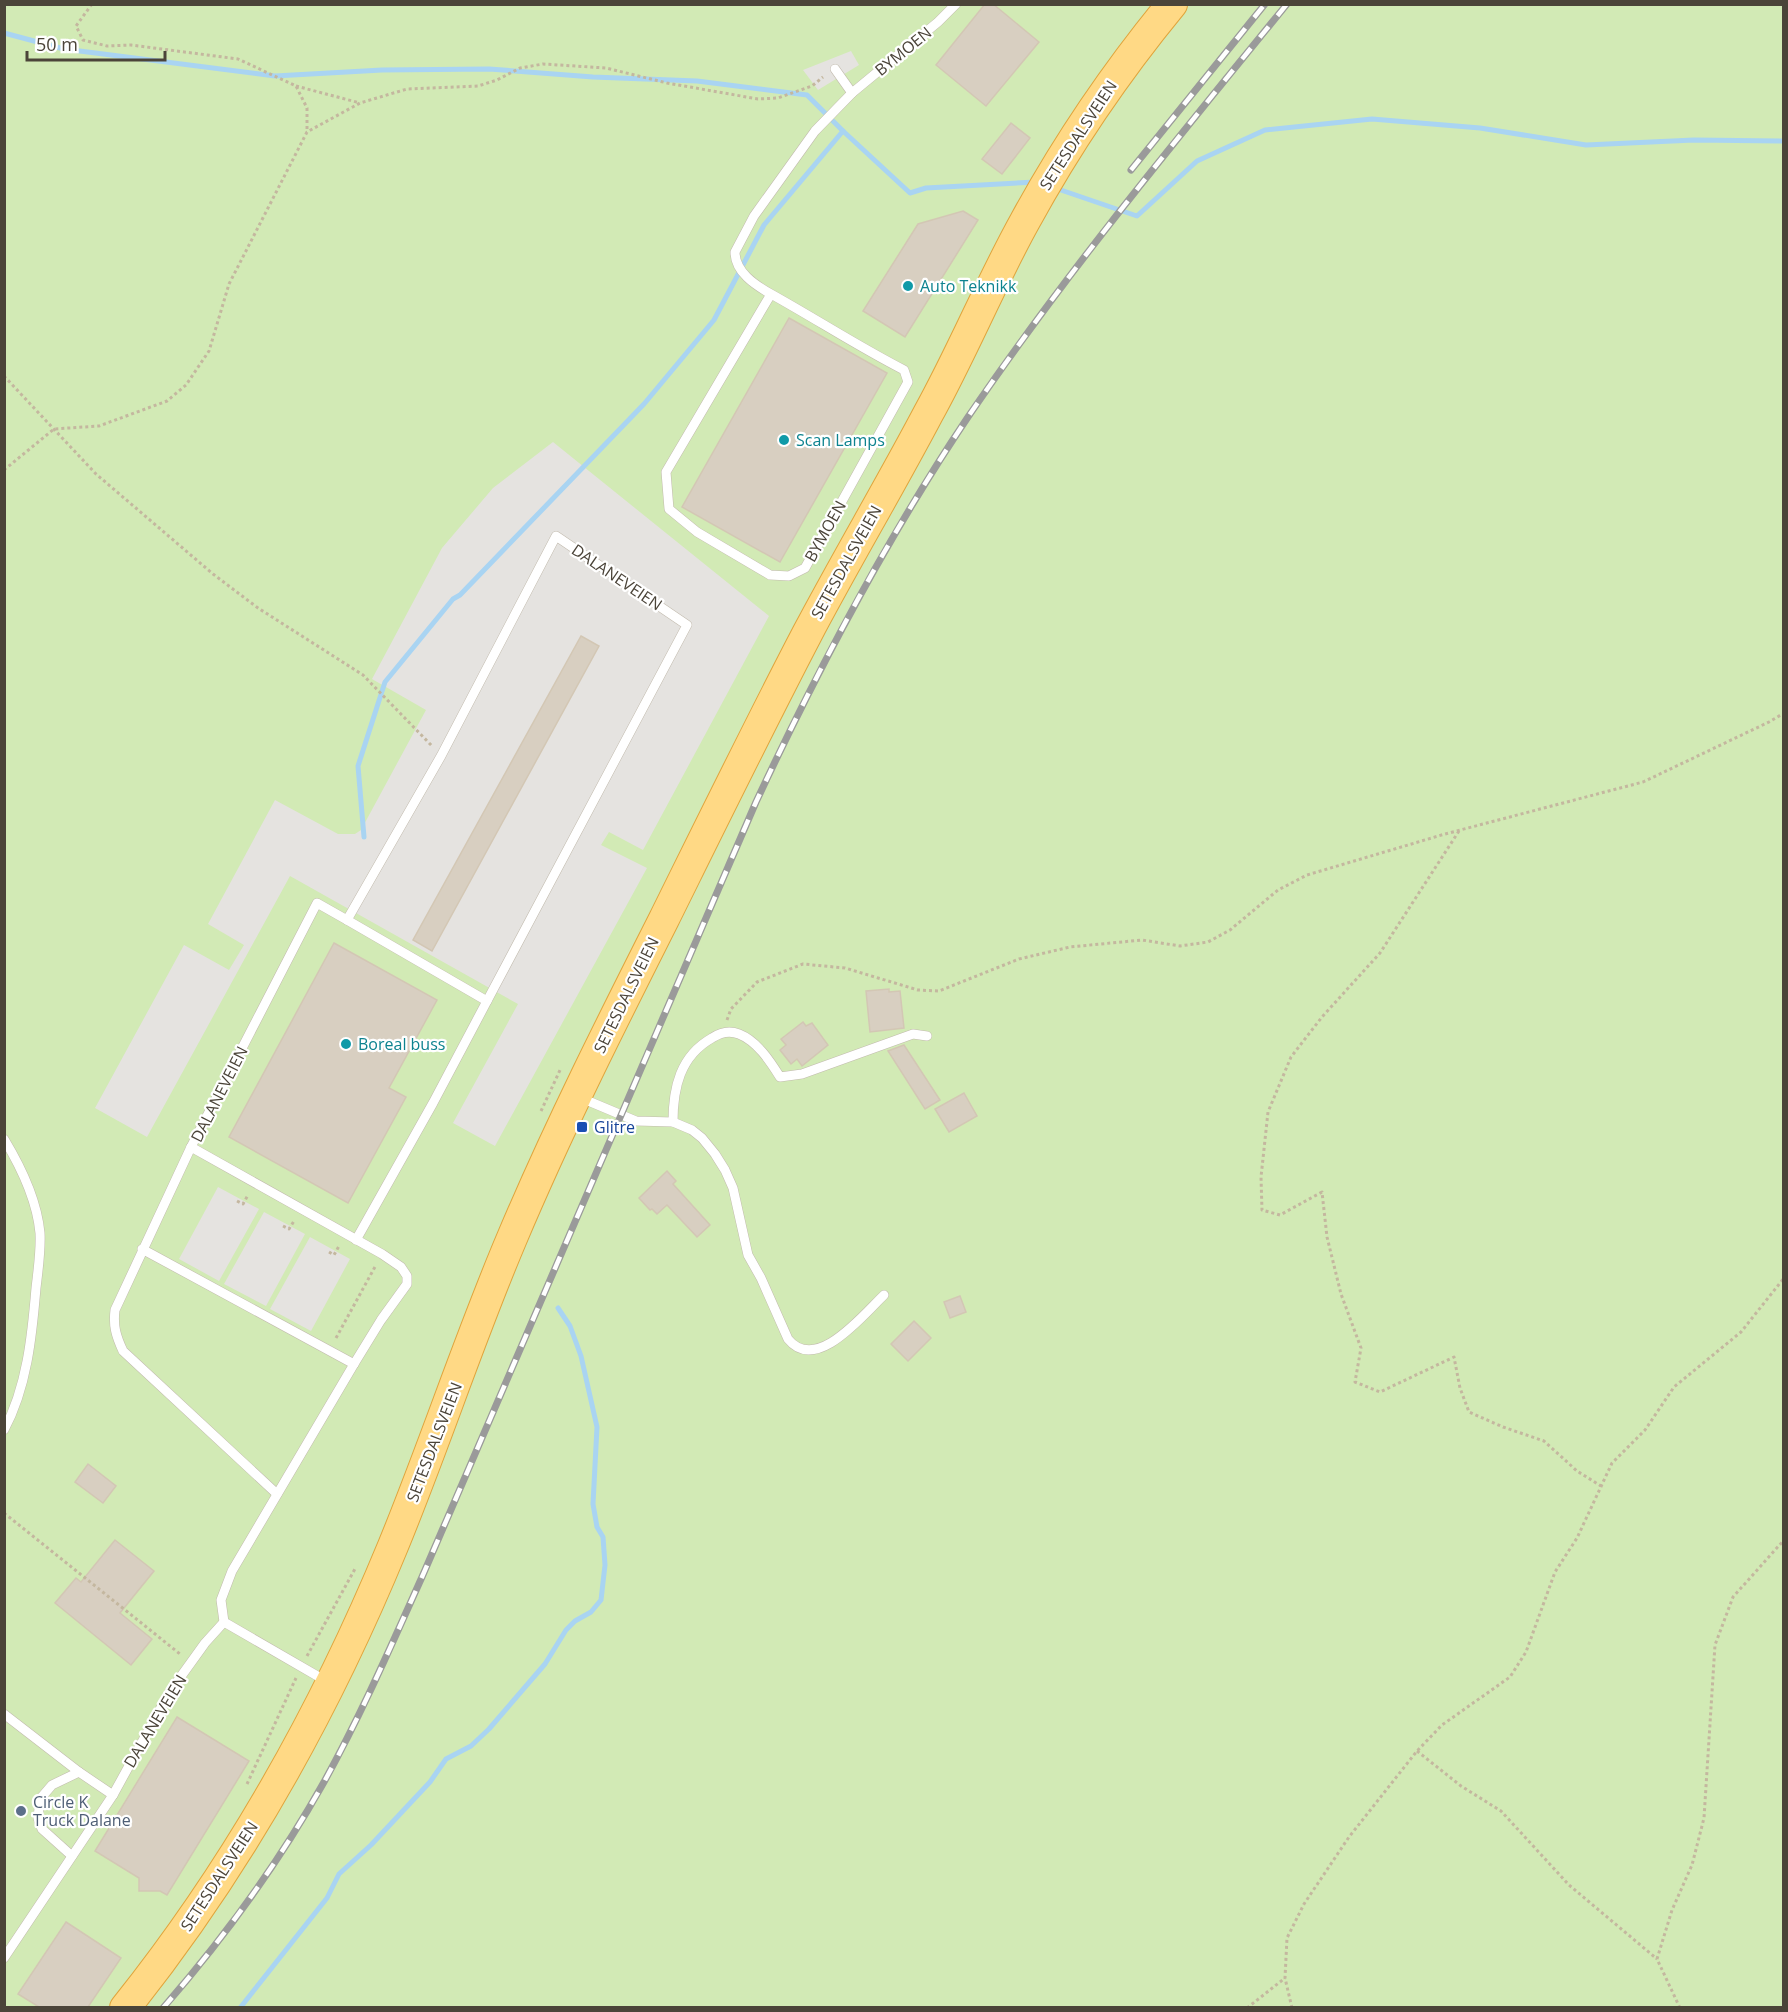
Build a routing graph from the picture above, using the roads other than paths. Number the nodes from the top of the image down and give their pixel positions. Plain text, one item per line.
1 (956, 4) edge
2 (1172, 4) edge
3 (835, 69) road end
4 (852, 93) junction
5 (771, 294) junction
6 (347, 920) junction
7 (487, 1001) junction
8 (927, 1036) dead end
9 (576, 1096) junction
10 (673, 1122) junction
11 (4, 1139) edge
12 (191, 1147) junction
13 (356, 1239) junction
14 (142, 1249) junction
15 (884, 1295) dead end
16 (354, 1364) junction
17 (4, 1430) edge
18 (277, 1494) junction
19 (224, 1622) junction
20 (330, 1683) junction
21 (4, 1714) edge
22 (79, 1772) junction
23 (113, 1794) junction
24 (72, 1856) junction
25 (4, 1958) edge
26 (125, 2007) edge

1 - 4 lane, BYMOEN
2 - 9 highway, SETESDALSVEIEN
3 - 4 lane
4 - 5 lane, BYMOEN
5 - 5 lane, BYMOEN
6 - 7 lane, DALANEVEIEN
6 - 7 lane, DALANEVEIEN
6 - 12 lane, DALANEVEIEN
7 - 13 lane, DALANEVEIEN
8 - 10 lane
9 - 10 lane
9 - 20 highway, SETESDALSVEIEN
10 - 15 lane
11 - 17 lane
12 - 13 lane, DALANEVEIEN
12 - 14 lane
13 - 16 lane, DALANEVEIEN
14 - 16 lane
14 - 18 lane
16 - 18 lane, DALANEVEIEN
18 - 19 lane, DALANEVEIEN
19 - 20 lane
19 - 23 lane, DALANEVEIEN
20 - 26 highway, SETESDALSVEIEN
21 - 22 lane
22 - 23 lane
22 - 24 lane
23 - 24 lane, DALANEVEIEN
24 - 25 lane, DALANEVEIEN

